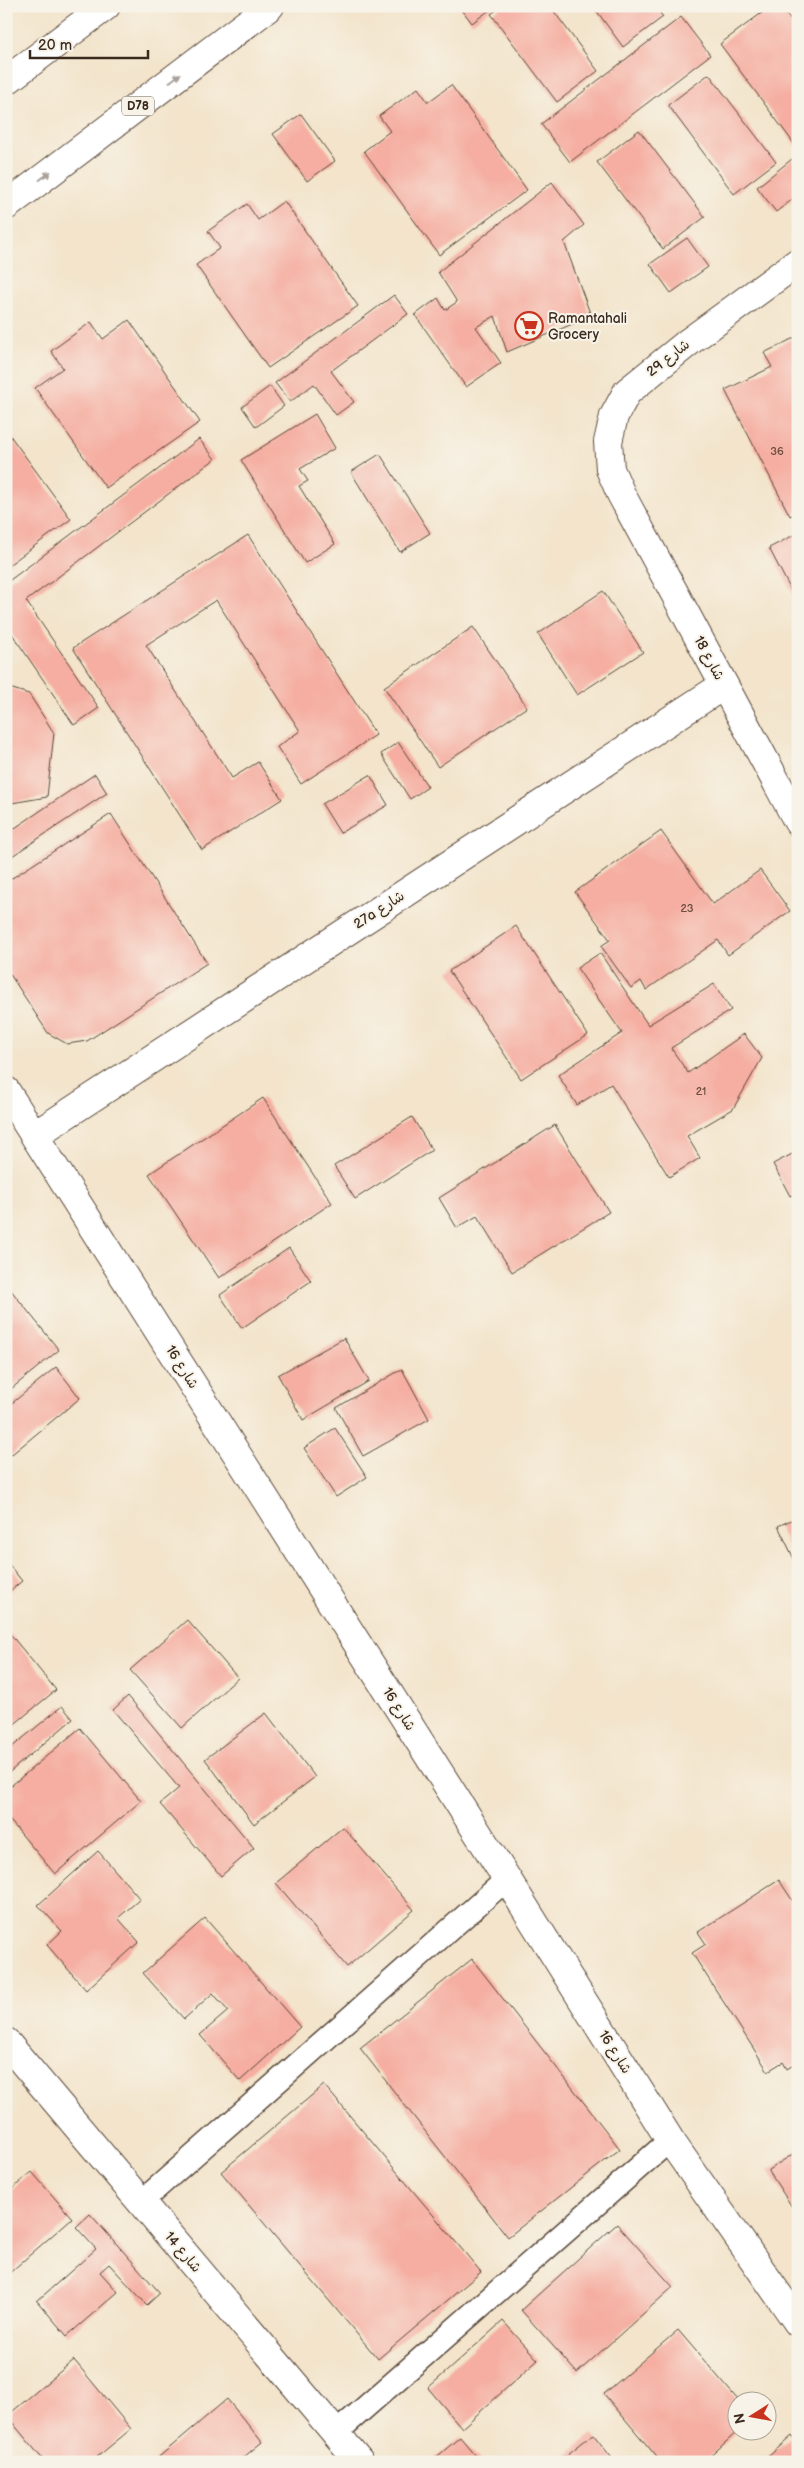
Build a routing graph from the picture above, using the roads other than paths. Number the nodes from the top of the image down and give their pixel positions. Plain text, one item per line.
1 (106, 6) edge
2 (270, 6) edge
3 (6, 81) edge
4 (6, 206) edge
5 (798, 262) edge
6 (620, 494) joint
7 (724, 685) junction
8 (798, 822) edge
9 (6, 1091) edge
10 (35, 1136) junction
11 (508, 1879) junction
12 (6, 2042) edge
13 (670, 2140) junction
14 (141, 2202) junction
15 (798, 2323) edge
16 (336, 2433) junction
17 (360, 2462) edge

1 - 3 street
4 -> 2 street, D78
5 - 6 street, شارع 29
6 - 7 street, شارع 18
7 - 8 street, شارع 18
7 - 10 street, 27a شارع
9 - 10 street, شارع 16
10 - 11 street, شارع 16
11 - 13 street, شارع 16
11 - 14 lane
12 - 14 street, شارع 14
13 - 15 street, شارع 16
13 - 16 lane
14 - 16 street, شارع 14
16 - 17 street, شارع 14

